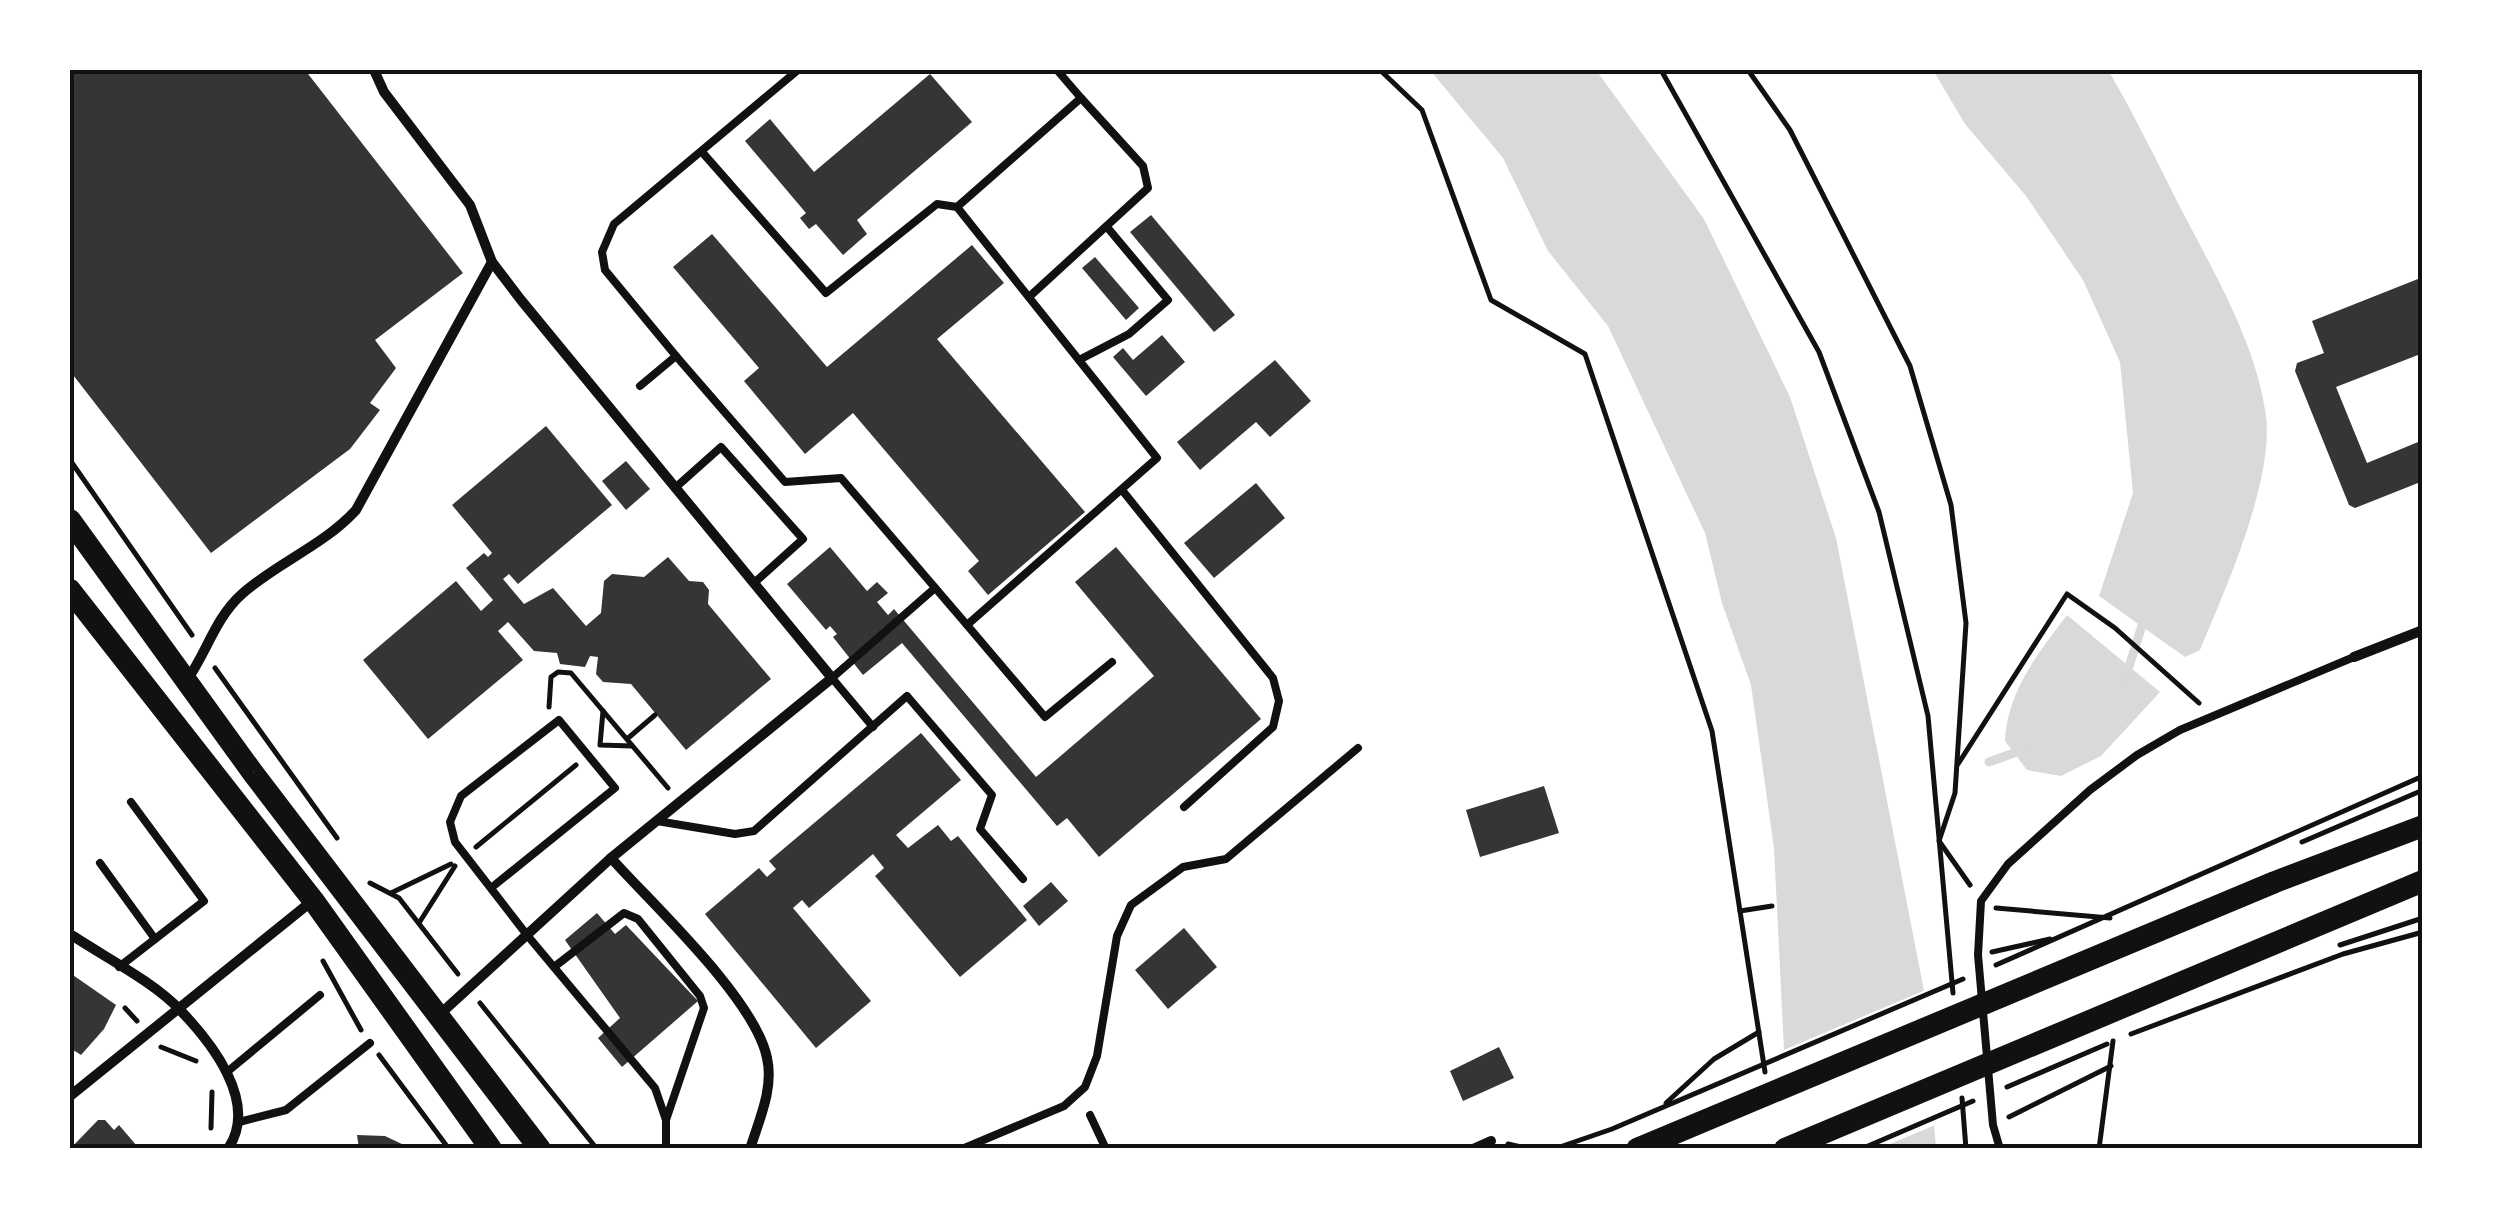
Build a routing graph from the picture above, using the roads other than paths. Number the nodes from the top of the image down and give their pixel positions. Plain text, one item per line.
1 (374, 70) edge
2 (798, 70) edge
3 (1057, 70) edge
4 (1081, 98) junction
5 (702, 152) junction
6 (957, 207) junction
7 (1107, 227) junction
8 (492, 262) junction
9 (1029, 297) junction
10 (676, 356) junction
11 (1079, 360) junction
12 (640, 386) dead end
13 (675, 488) junction
14 (1122, 490) junction
15 (70, 520) edge
16 (754, 584) junction
17 (936, 588) junction
18 (70, 590) edge
19 (966, 625) junction
20 (2423, 630) edge
21 (2354, 657) joint
22 (1112, 662) dead end
23 (832, 678) junction
24 (188, 680) junction
25 (873, 727) junction
26 (1358, 748) dead end
27 (132, 802) dead end
28 (1184, 807) dead end
29 (657, 820) junction
30 (2423, 826) edge
31 (611, 858) junction
32 (100, 863) dead end
33 (1023, 879) dead end
34 (2423, 881) edge
35 (491, 888) junction
36 (313, 900) junction
37 (70, 934) edge
38 (526, 935) junction
39 (155, 939) junction
40 (554, 967) junction
41 (119, 968) junction
42 (320, 995) dead end
43 (179, 1008) junction
44 (438, 1016) junction
45 (370, 1043) dead end
46 (227, 1072) junction
47 (70, 1096) edge
48 (1090, 1114) dead end
49 (666, 1120) junction
50 (239, 1122) junction
51 (1491, 1140) dead end
52 (229, 1148) edge
53 (491, 1149) edge
54 (540, 1149) edge
55 (666, 1149) edge
56 (750, 1149) edge
57 (962, 1149) edge
58 (1106, 1149) edge
59 (1473, 1149) edge
60 (1637, 1149) edge
61 (1785, 1149) edge
62 (2000, 1149) edge

1 - 8 street
2 - 5 lane
3 - 4 lane
4 - 6 lane
4 - 7 lane
5 - 6 lane
5 - 10 lane
6 - 9 lane
7 - 9 lane
7 - 11 lane
8 - 13 street
8 - 24 street
9 - 11 lane
10 - 12 lane
10 - 17 lane
11 - 14 lane
13 - 16 street
13 - 16 lane
14 - 19 lane
14 - 28 lane
15 - 24 main road
16 - 23 street
17 - 19 lane
17 - 23 lane
18 - 36 main road
19 - 22 lane
20 - 21 street
21 - 62 lane
23 - 25 lane
23 - 29 street
24 - 44 main road
25 - 29 lane
25 - 33 lane
26 - 57 lane
27 - 39 lane
29 - 31 street
30 - 60 main road
31 - 38 street
31 - 56 street
32 - 39 lane
34 - 61 main road
35 - 35 lane
35 - 38 lane
36 - 43 street
36 - 53 main road
37 - 41 street
38 - 40 lane
38 - 44 street
39 - 41 lane
40 - 49 lane
40 - 49 lane
41 - 43 street
42 - 46 lane
43 - 46 street
43 - 47 street
44 - 54 main road
45 - 50 lane
46 - 50 street
48 - 58 lane
49 - 55 lane
50 - 52 street
51 - 59 street

